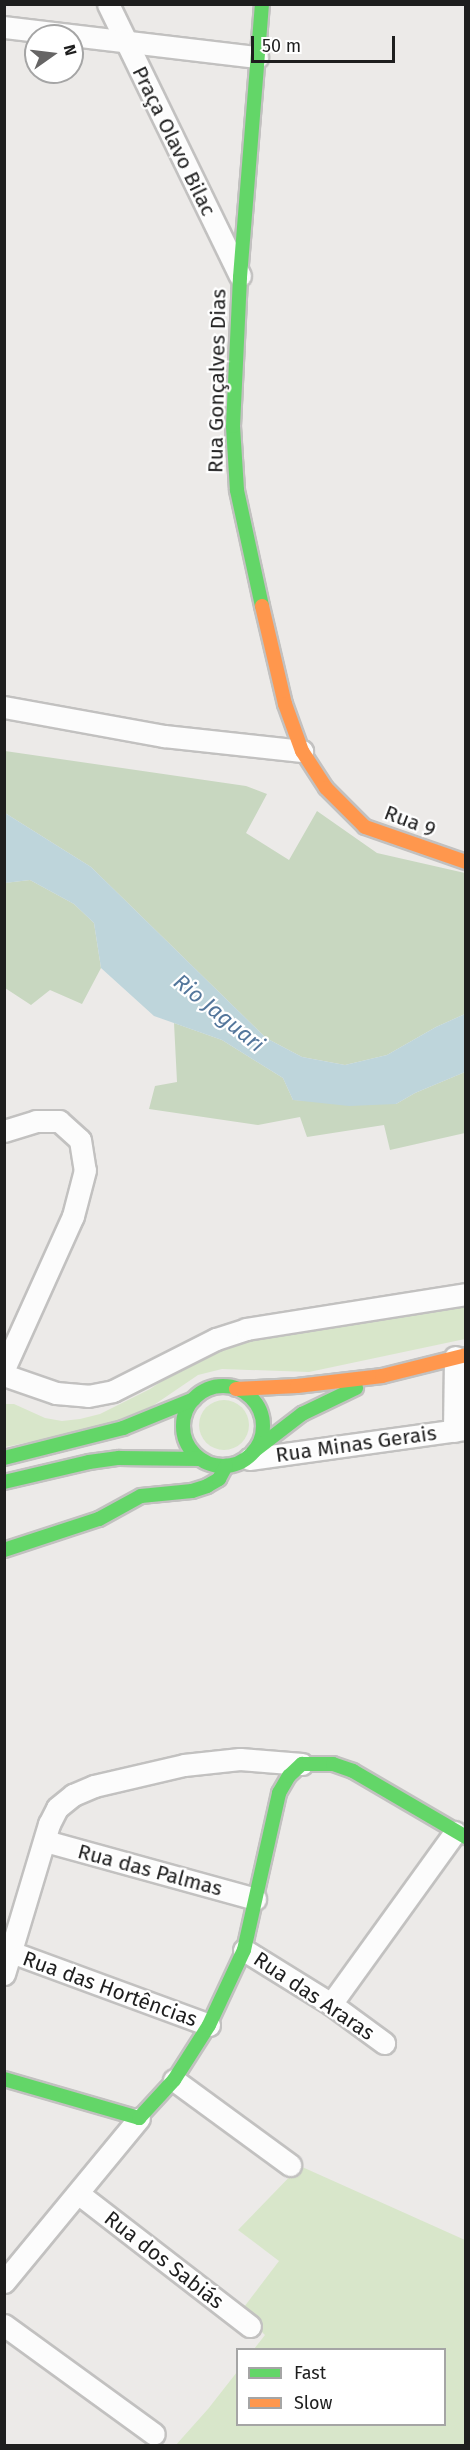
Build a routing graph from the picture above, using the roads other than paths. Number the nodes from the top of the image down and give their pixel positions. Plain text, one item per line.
1 (108, 4) edge
2 (127, 4) edge
3 (262, 4) edge
4 (4, 27) edge
5 (125, 40) junction
6 (257, 57) junction
7 (240, 277) junction
8 (4, 707) edge
9 (302, 751) junction
10 (465, 862) edge
11 (4, 1131) edge
12 (465, 1294) edge
13 (460, 1356) edge
14 (4, 1370) edge
15 (4, 1375) edge
16 (382, 1376) junction
17 (236, 1389) junction
18 (194, 1399) junction
19 (460, 1430) edge
20 (4, 1458) edge
21 (200, 1459) junction
22 (242, 1459) junction
23 (4, 1482) edge
24 (4, 1550) edge
25 (302, 1764) junction
26 (460, 1834) edge
27 (45, 1841) junction
28 (255, 1899) junction
29 (244, 1950) junction
30 (11, 1952) junction
31 (4, 1974) edge
32 (331, 2004) junction
33 (209, 2025) junction
34 (384, 2043) dead end
35 (4, 2079) edge
36 (174, 2080) junction
37 (139, 2118) junction
38 (290, 2165) dead end
39 (79, 2194) junction
40 (4, 2282) edge
41 (4, 2325) edge
42 (250, 2326) dead end
43 (154, 2434) dead end

1 - 5 street, Praça Olavo Bilac
2 - 5 street
3 - 6 street, Rua Gonçalves Dias
4 - 5 street
5 - 6 street
5 - 7 street, Praça Olavo Bilac
6 - 7 street, Rua Gonçalves Dias
7 - 9 street, Rua Gonçalves Dias
8 - 9 street
9 - 10 street, Rua 9
11 - 14 street
12 - 15 street
13 - 16 street
13 - 19 street
16 - 17 street
16 - 22 street
17 - 18 street
17 - 22 street
18 - 20 street
18 - 21 street
19 - 22 street, Rua Minas Gerais
21 - 22 street
21 - 23 street
22 - 24 street
25 - 26 street
25 - 27 street
25 - 28 street
26 - 32 street
27 - 28 street, Rua das Palmas
27 - 30 street
28 - 29 street
29 - 32 street, Rua das Araras
29 - 33 street
30 - 31 street
30 - 33 street, Rua das Hortências
32 - 34 street, Rua das Araras
33 - 36 street
35 - 37 street
36 - 37 street
36 - 38 street
37 - 39 street
39 - 40 street
39 - 42 street, Rua dos Sabiás
41 - 43 street

